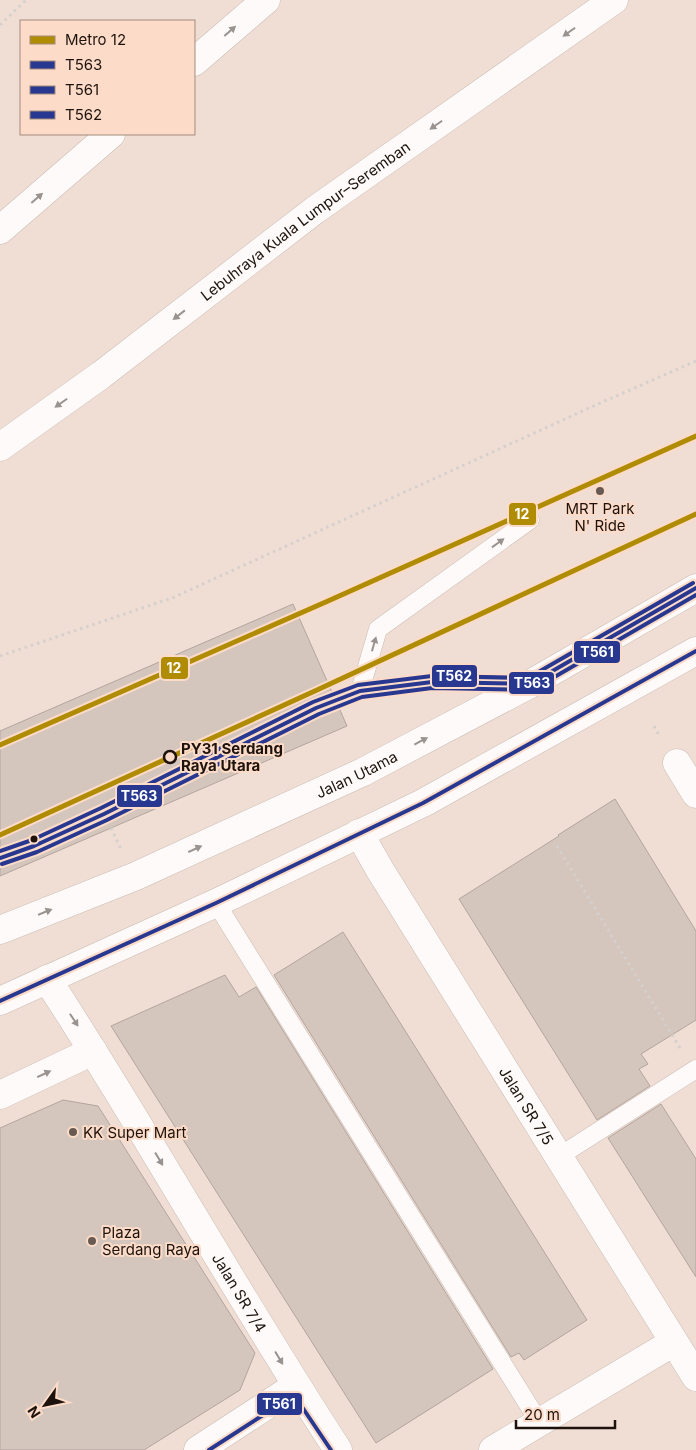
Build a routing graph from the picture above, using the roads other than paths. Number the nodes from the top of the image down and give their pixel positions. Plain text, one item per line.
1 (266, 0) edge
2 (614, 0) edge
3 (195, 61) edge
4 (110, 135) edge
5 (0, 230) edge
6 (0, 446) edge
7 (530, 520) dead end
8 (696, 588) edge
9 (696, 651) edge
10 (530, 684) junction
11 (676, 763) dead end
12 (696, 794) edge
13 (359, 833) junction
14 (216, 903) junction
15 (0, 930) edge
16 (47, 980) junction
17 (0, 1001) edge
18 (93, 1051) junction
19 (695, 1070) edge
20 (0, 1095) edge
21 (558, 1157) junction
22 (674, 1342) junction
23 (696, 1377) edge
24 (296, 1386) junction
25 (539, 1422) junction
26 (198, 1450) edge
27 (338, 1450) edge
28 (493, 1450) edge

3 -> 1 main road
2 -> 6 main road, Lebuhraya Kuala Lumpur–Seremban
5 -> 4 main road
10 -> 7 lane
8 - 10 main road, Jalan Utama
9 - 13 main road
15 -> 10 main road, Jalan Utama
11 - 12 main road
13 - 14 main road
13 - 21 main road, Jalan SR 7/5
14 - 16 main road
14 - 25 lane
16 - 17 main road
16 -> 18 main road, Jalan SR 7/4
20 -> 18 main road
18 -> 24 main road, Jalan SR 7/4
19 - 21 lane
21 - 22 main road, Jalan SR 7/5
22 - 23 main road, Jalan SR 7/5
22 - 25 main road
24 - 26 main road
24 - 27 main road, Jalan SR 7/4
25 - 28 main road

